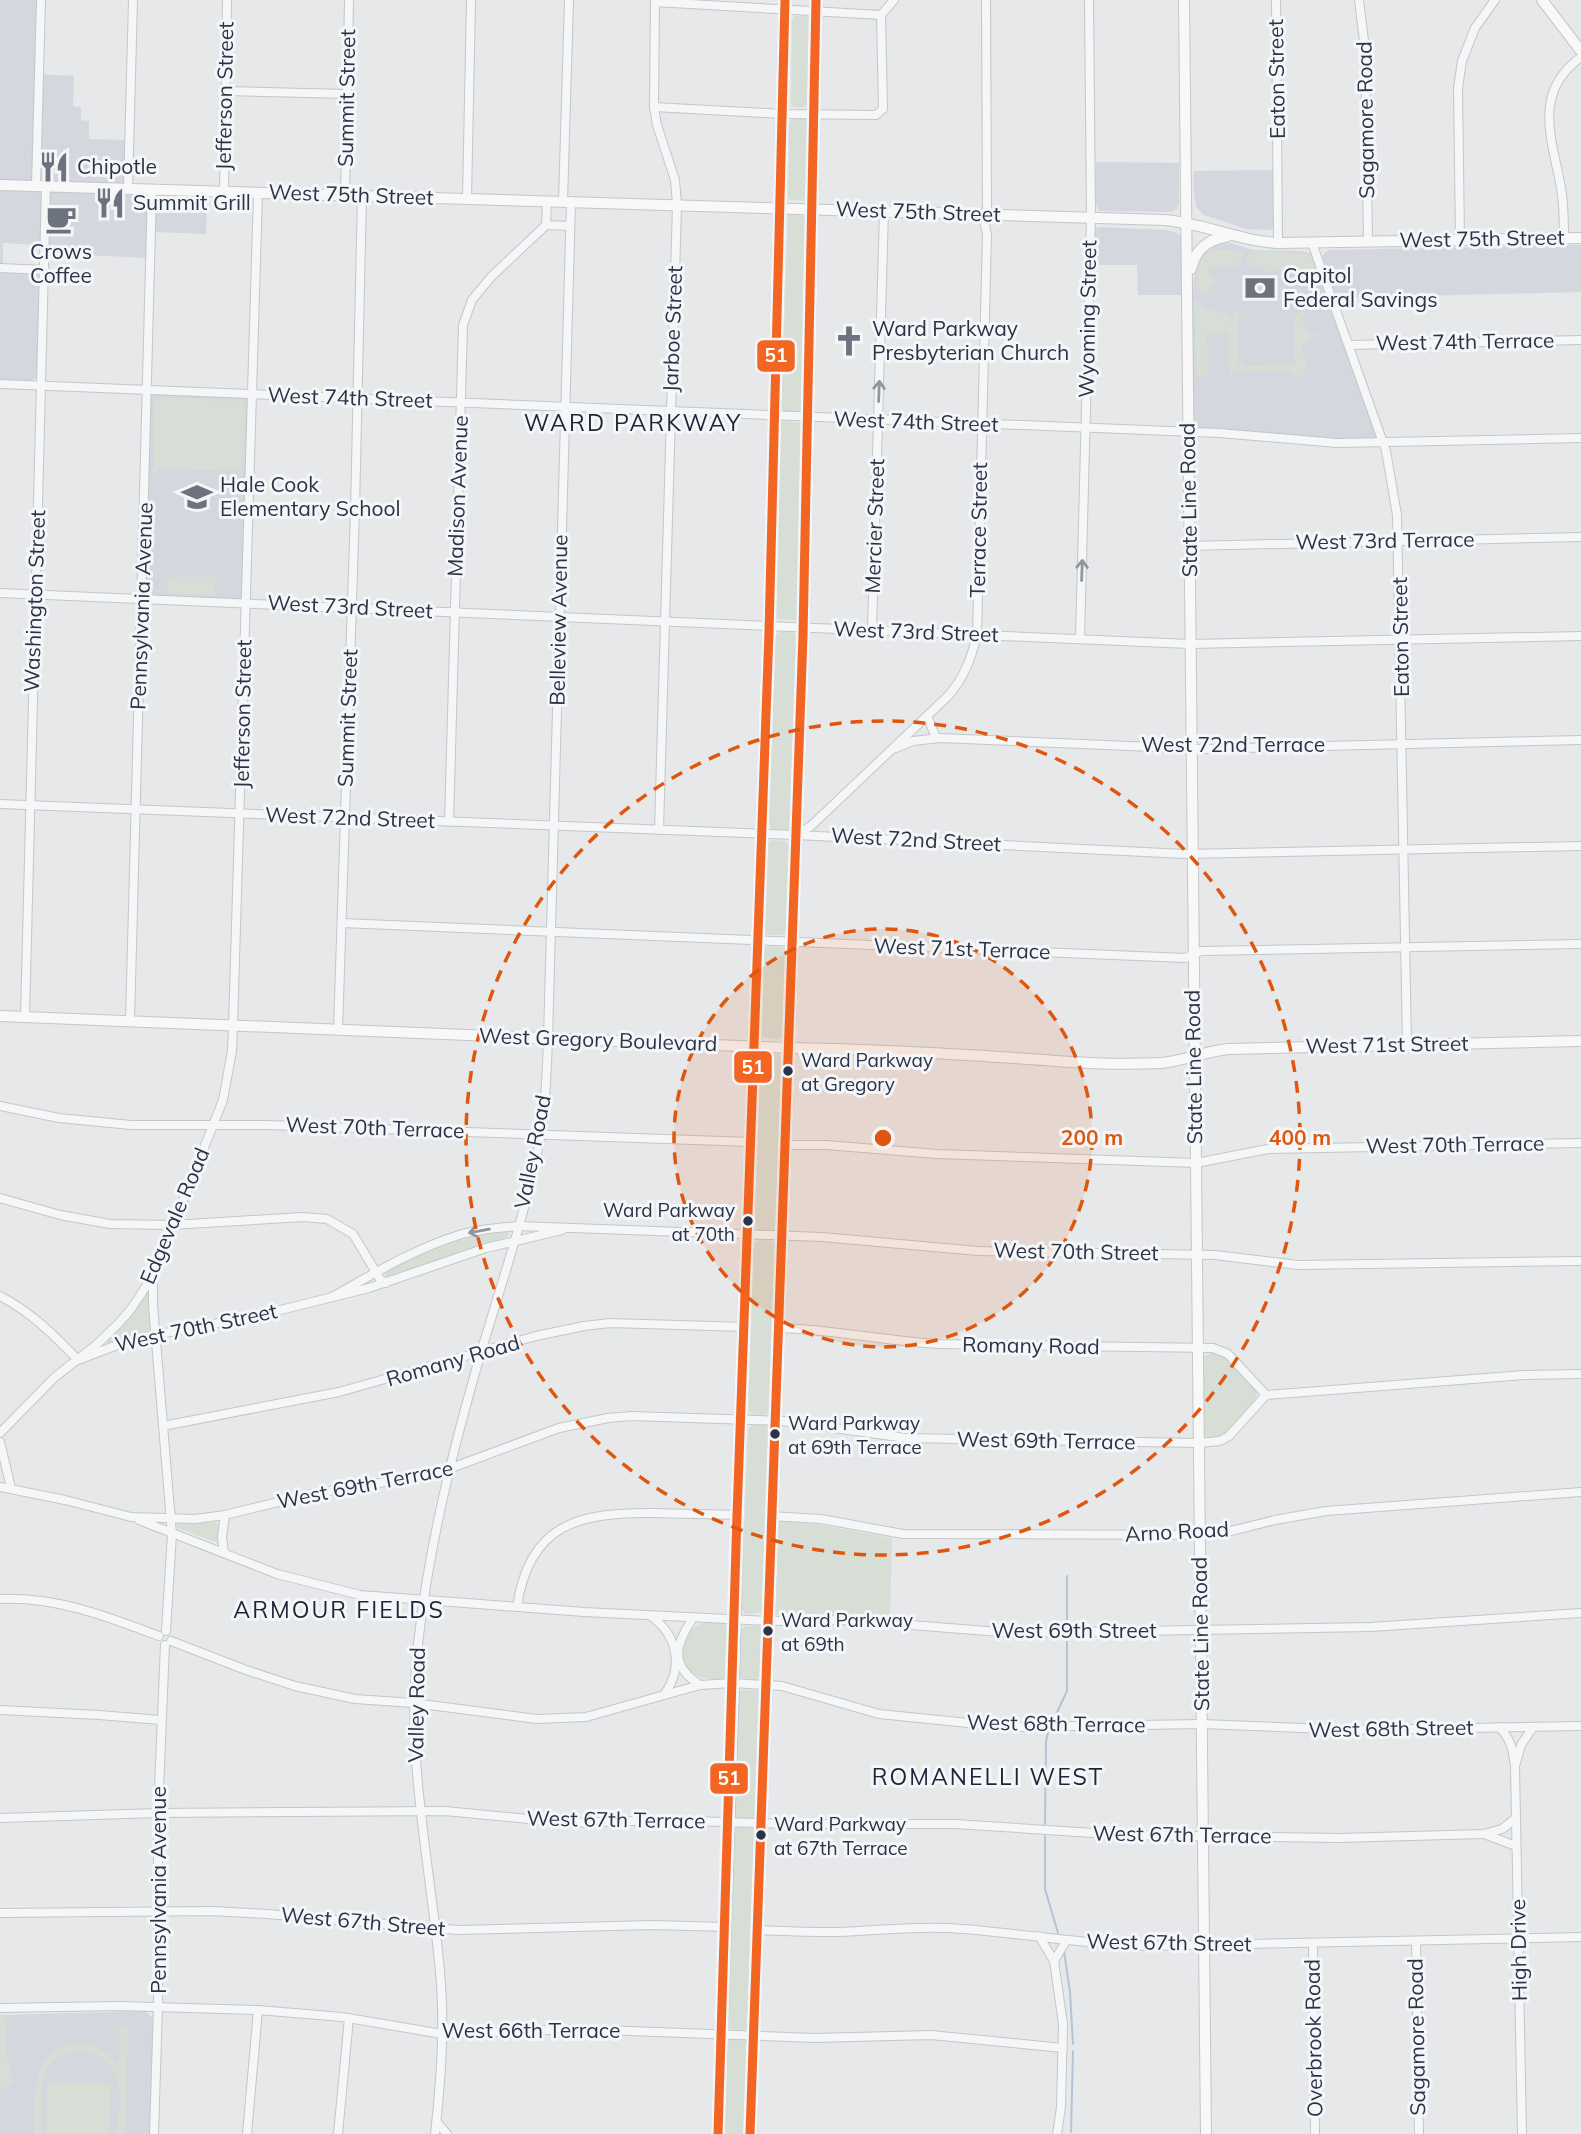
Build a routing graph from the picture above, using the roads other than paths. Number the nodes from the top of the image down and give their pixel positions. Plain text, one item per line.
1 (41, 0) edge
2 (133, 0) edge
3 (227, 0) edge
4 (349, 0) edge
5 (471, 0) edge
6 (569, 0) edge
7 (894, 0) edge
8 (986, 0) edge
9 (1088, 0) edge
10 (1184, 0) edge
11 (1276, 0) edge
12 (1359, 0) edge
13 (1495, 0) edge
14 (1542, 0) edge
15 (655, 1) edge
16 (785, 5) edge
17 (815, 5) edge
18 (881, 15) junction
19 (1581, 51) edge
20 (1581, 57) edge
21 (225, 91) junction
22 (347, 94) junction
23 (654, 107) junction
24 (783, 114) junction
25 (814, 114) junction
26 (0, 185) edge
27 (41, 186) junction
28 (128, 189) junction
29 (152, 190) junction
30 (224, 192) junction
31 (258, 193) junction
32 (345, 195) junction
33 (362, 195) junction
34 (467, 199) junction
35 (547, 201) junction
36 (567, 202) junction
37 (677, 205) junction
38 (781, 208) junction
39 (813, 209) junction
40 (884, 211) junction
41 (988, 214) junction
42 (1091, 218) junction
43 (1187, 222) junction
44 (546, 225) junction
45 (570, 226) junction
46 (1231, 236) junction
47 (1581, 237) edge
48 (1564, 238) junction
49 (1460, 239) junction
50 (1368, 241) junction
51 (1278, 243) junction
52 (1312, 243) junction
53 (0, 268) edge
54 (45, 270) junction
55 (1188, 278) junction
56 (1581, 340) edge
57 (1349, 345) junction
58 (0, 384) edge
59 (42, 386) junction
60 (148, 390) junction
61 (251, 394) junction
62 (356, 398) junction
63 (461, 402) junction
64 (565, 407) junction
65 (670, 411) junction
66 (776, 416) junction
67 (807, 417) junction
68 (878, 420) junction
69 (982, 424) junction
70 (1086, 429) junction
71 (1188, 433) junction
72 (1581, 438) edge
73 (1383, 442) junction
74 (1581, 537) edge
75 (1399, 540) junction
76 (1189, 546) junction
77 (0, 593) edge
78 (35, 594) junction
79 (142, 600) junction
80 (246, 602) junction
81 (351, 607) junction
82 (455, 612) junction
83 (559, 617) junction
84 (666, 622) junction
85 (769, 626) junction
86 (803, 628) junction
87 (872, 631) junction
88 (977, 635) junction
89 (1581, 636) edge
90 (1080, 638) junction
91 (1401, 640) junction
92 (1190, 644) junction
93 (927, 716) junction
94 (936, 738) junction
95 (1581, 740) edge
96 (1402, 744) junction
97 (1191, 747) junction
98 (889, 752) junction
99 (0, 804) edge
100 (30, 805) junction
101 (136, 810) junction
102 (241, 814) junction
103 (346, 818) junction
104 (449, 822) junction
105 (555, 826) junction
106 (659, 830) junction
107 (762, 834) junction
108 (796, 835) junction
109 (1581, 846) edge
110 (1404, 849) junction
111 (1193, 853) junction
112 (342, 923) junction
113 (551, 930) junction
114 (758, 940) junction
115 (792, 942) junction
116 (1581, 944) edge
117 (1406, 947) junction
118 (1193, 955) junction
119 (0, 1016) edge
120 (25, 1017) junction
121 (130, 1021) junction
122 (233, 1026) junction
123 (338, 1030) junction
124 (548, 1038) junction
125 (1581, 1041) edge
126 (1407, 1045) junction
127 (755, 1047) junction
128 (788, 1048) junction
129 (1194, 1055) junction
130 (0, 1106) edge
131 (212, 1125) junction
132 (541, 1133) junction
133 (751, 1142) junction
134 (1581, 1143) edge
135 (785, 1144) junction
136 (1196, 1163) junction
137 (0, 1198) edge
138 (172, 1225) junction
139 (518, 1226) junction
140 (572, 1228) junction
141 (747, 1236) junction
142 (781, 1237) junction
143 (515, 1240) junction
144 (1196, 1254) junction
145 (1581, 1261) edge
146 (376, 1272) junction
147 (153, 1276) junction
148 (386, 1283) junction
149 (0, 1296) edge
150 (332, 1297) junction
151 (745, 1327) junction
152 (778, 1328) junction
153 (157, 1333) junction
154 (1197, 1348) junction
155 (481, 1352) junction
156 (78, 1360) junction
157 (1581, 1374) edge
158 (1266, 1395) junction
159 (740, 1419) junction
160 (775, 1420) junction
161 (163, 1426) junction
162 (0, 1433) edge
163 (0, 1442) edge
164 (1198, 1443) junction
165 (451, 1469) junction
166 (0, 1487) edge
167 (11, 1488) junction
168 (1581, 1492) edge
169 (225, 1515) junction
170 (737, 1515) junction
171 (771, 1516) junction
172 (131, 1517) junction
173 (171, 1519) junction
174 (172, 1534) junction
175 (1200, 1535) junction
176 (224, 1553) junction
177 (0, 1599) edge
178 (424, 1602) junction
179 (517, 1607) junction
180 (1581, 1613) edge
181 (651, 1616) junction
182 (693, 1618) junction
183 (734, 1620) junction
184 (768, 1621) junction
185 (1201, 1629) junction
186 (162, 1634) junction
187 (168, 1643) junction
188 (677, 1657) junction
189 (733, 1683) junction
190 (700, 1685) junction
191 (765, 1685) junction
192 (664, 1695) junction
193 (414, 1703) junction
194 (0, 1710) edge
195 (161, 1720) junction
196 (1202, 1724) junction
197 (1581, 1726) edge
198 (1499, 1727) junction
199 (1533, 1727) junction
200 (1515, 1766) junction
201 (419, 1811) junction
202 (158, 1813) junction
203 (0, 1818) edge
204 (1516, 1818) junction
205 (728, 1823) junction
206 (761, 1824) junction
207 (1484, 1834) junction
208 (1203, 1835) junction
209 (1516, 1846) junction
210 (159, 1910) junction
211 (0, 1913) edge
212 (726, 1927) junction
213 (436, 1930) junction
214 (758, 1930) junction
215 (1039, 1936) junction
216 (1581, 1937) edge
217 (1519, 1938) junction
218 (1066, 1941) junction
219 (1416, 1941) junction
220 (1313, 1943) junction
221 (1204, 1945) junction
222 (1054, 1961) junction
223 (158, 2006) junction
224 (0, 2008) edge
225 (258, 2010) junction
226 (349, 2018) junction
227 (442, 2034) junction
228 (722, 2034) junction
229 (755, 2035) junction
230 (1063, 2048) junction
231 (437, 2122) junction
232 (155, 2134) edge
233 (247, 2134) edge
234 (338, 2134) edge
235 (435, 2134) edge
236 (447, 2134) edge
237 (718, 2134) edge
238 (750, 2134) edge
239 (1057, 2134) edge
240 (1206, 2134) edge
241 (1315, 2134) edge
242 (1419, 2134) edge
243 (1522, 2134) edge

1 - 27 street, Washington Street
2 - 28 street
3 - 21 street, Jefferson Street
4 - 22 street, Summit Street
5 - 34 street
6 - 36 street, Belleview Avenue
7 - 18 street
8 - 41 street, Terrace Street
9 - 42 street, Wyoming Street
10 - 43 main road, State Line Road
11 - 51 street, Eaton Street
12 - 50 street, Sagamore Road
13 - 49 street
14 - 19 main road
15 - 16 street
15 - 23 street, Jarboe Street
16 - 17 street
16 - 24 main road
17 - 18 street
17 - 25 main road
18 - 25 street
20 - 48 street
21 - 22 street
21 - 30 street, Jefferson Street
22 - 32 street, Summit Street
23 - 24 street
23 - 37 street, Jarboe Street
24 - 25 street
24 - 38 main road
25 - 39 main road
26 - 27 main road, West 75th Street
27 - 28 main road, West 75th Street
27 - 54 street, Washington Street
28 - 29 main road, West 75th Street
29 - 30 main road, West 75th Street
29 - 60 street, Pennsylvania Avenue
30 - 31 main road, West 75th Street
31 - 32 main road, West 75th Street
31 - 61 street, Jefferson Street
32 - 33 main road, West 75th Street
33 - 34 main road, West 75th Street
33 - 62 street, Summit Street
34 - 35 main road, West 75th Street
35 - 36 main road, West 75th Street
35 - 44 street
36 - 37 main road, West 75th Street
36 - 45 street, Belleview Avenue
37 - 38 main road, West 75th Street
37 - 65 street, Jarboe Street
38 - 39 main road, West 75th Street
38 - 66 main road
39 - 40 main road, West 75th Street
39 - 67 main road
40 - 41 main road, West 75th Street
68 -> 40 street, Mercier Street
41 - 42 main road, West 75th Street
41 - 69 street, Terrace Street
42 - 43 main road, West 75th Street
42 - 70 street, Wyoming Street
43 - 46 main road, West 75th Street
43 - 55 main road, State Line Road
44 - 45 street
44 - 63 street, Madison Avenue
45 - 64 street, Belleview Avenue
46 - 51 main road, West 75th Street
46 - 55 main road
47 - 48 main road, West 75th Street
48 - 49 main road, West 75th Street
49 - 50 main road, West 75th Street
50 - 52 main road, West 75th Street
51 - 52 main road, West 75th Street
52 - 57 street, Eaton Street
53 - 54 street
54 - 59 street, Washington Street
55 - 71 main road, State Line Road
56 - 57 street, West 74th Terrace
57 - 73 street, Eaton Street
58 - 59 street, West 74th Street
59 - 60 street, West 74th Street
59 - 78 street, Washington Street
60 - 61 street, West 74th Street
60 - 79 street, Pennsylvania Avenue
61 - 62 street, West 74th Street
61 - 80 street, Jefferson Street
62 - 63 street, West 74th Street
62 - 81 street, Summit Street
63 - 64 street, West 74th Street
63 - 82 street, Madison Avenue
64 - 65 street, West 74th Street
64 - 83 street, Belleview Avenue
65 - 66 street, West 74th Street
65 - 84 street, Jarboe Street
66 - 67 street, West 74th Street
66 - 85 main road
67 - 68 street, West 74th Street
67 - 86 main road
68 - 69 street, West 74th Street
68 - 87 street, Mercier Street
69 - 70 street, West 74th Street
69 - 88 street, Terrace Street
70 - 71 street, West 74th Street
90 -> 70 street, Wyoming Street
71 - 73 street, West 74th Street
71 - 76 main road, State Line Road
72 - 73 street, West 74th Street
73 - 75 street, Eaton Street
74 - 75 street, West 73rd Terrace
75 - 76 street, West 73rd Terrace
75 - 91 street, Eaton Street
76 - 92 main road, State Line Road
77 - 78 street, West 73rd Street
78 - 79 street, West 73rd Street
78 - 100 street, Washington Street
79 - 80 street, West 73rd Street
79 - 101 street, Pennsylvania Avenue
80 - 81 street, West 73rd Street
80 - 102 street, Jefferson Street
81 - 82 street, West 73rd Street
81 - 103 street, Summit Street
82 - 83 street, West 73rd Street
82 - 104 street, Madison Avenue
83 - 84 street, West 73rd Street
83 - 105 street, Belleview Avenue
84 - 85 street, West 73rd Street
84 - 106 street, Jarboe Street
85 - 86 street, West 73rd Street
85 - 107 main road
86 - 87 street, West 73rd Street
86 - 108 main road
87 - 88 street, West 73rd Street
88 - 90 street, West 73rd Street
88 - 93 street, Terrace Street
89 - 91 street, West 73rd Street
90 - 92 street, West 73rd Street
91 - 92 street, West 73rd Street
91 - 96 street, Eaton Street
92 - 97 main road, State Line Road
93 - 94 street
93 - 98 street, Terrace Street
94 - 97 street, West 72nd Terrace
94 - 98 street, West 72nd Terrace
95 - 96 street, West 72nd Terrace
96 - 97 street, West 72nd Terrace
96 - 110 street, Eaton Street
97 - 111 main road, State Line Road
98 - 108 street, Terrace Street
99 - 100 street, West 72nd Street
100 - 101 street, West 72nd Street
100 - 120 street, Washington Street
101 - 102 street, West 72nd Street
101 - 121 street, Pennsylvania Avenue
102 - 103 street, West 72nd Street
102 - 122 street, Jefferson Street
103 - 104 street, West 72nd Street
103 - 112 street, Summit Street
104 - 105 street, West 72nd Street
105 - 106 street, West 72nd Street
105 - 113 street, Belleview Avenue
106 - 107 street, West 72nd Street
107 - 108 street, West 72nd Street
107 - 114 main road
108 - 111 street, West 72nd Street
108 - 115 main road
109 - 110 street, West 72nd Street
110 - 111 street, West 72nd Street
110 - 117 street, Eaton Street
111 - 118 main road, State Line Road
112 - 113 street, West 71st Terrace
112 - 123 street, Summit Street
113 - 114 street, West 71st Terrace
113 - 124 street, Belleview Avenue
114 - 115 street, West 71st Terrace
114 - 127 main road
115 - 118 street, West 71st Terrace
115 - 128 main road
116 - 117 street, West 71st Terrace
117 - 118 street, West 71st Terrace
117 - 126 street, Eaton Street
118 - 129 main road, State Line Road
119 - 120 main road, West Gregory Boulevard
120 - 121 main road, West Gregory Boulevard
121 - 122 main road, West Gregory Boulevard
122 - 123 main road, West Gregory Boulevard
122 - 131 street, Edgevale Road
123 - 124 main road, West Gregory Boulevard
124 - 127 main road, West Gregory Boulevard
124 - 132 street, Valley Road
125 - 126 main road, West 71st Street
126 - 129 main road, West 71st Street
127 - 128 main road, West Gregory Boulevard
127 - 133 main road
128 - 129 main road, West Gregory Boulevard
128 - 135 main road
129 - 136 main road, State Line Road
130 - 131 street, West 70th Terrace
131 - 132 street, West 70th Terrace
131 - 138 street, Edgevale Road
132 - 133 street, West 70th Terrace
132 - 139 street, Valley Road
133 - 141 main road
134 - 136 street, West 70th Terrace
135 - 136 street, West 70th Terrace
135 - 142 main road
136 - 144 main road, State Line Road
137 - 138 street
138 - 146 street
138 - 147 street, Edgevale Road
139 - 140 street, West 70th Street
139 - 143 street, Valley Road
139 -> 146 street, West 70th Street
140 - 141 street, West 70th Street
140 - 143 street, West 70th Street
141 - 142 street, West 70th Street
141 - 151 main road
142 - 144 street, West 70th Street
142 - 152 main road
143 - 148 street, West 70th Street
143 - 155 street, Valley Road
144 - 145 street, West 70th Street
144 - 154 main road, State Line Road
146 - 148 street
146 - 150 street, West 70th Street
147 - 153 street
147 - 156 street, Edgevale Road
148 - 150 street, West 70th Street
149 - 156 street
150 - 153 street, West 70th Street
151 - 155 street, Romany Road
151 - 159 main road
152 - 154 street, Romany Road
152 - 160 main road
153 - 156 street, West 70th Street
153 - 161 street
154 - 158 street, Romany Road
154 - 164 main road, State Line Road
155 - 161 street, Romany Road
155 - 165 street, Valley Road
156 - 162 street, Edgevale Road
157 - 158 street
158 - 164 street, West 69th Terrace
159 - 160 street, West 69th Terrace
159 - 165 street, West 69th Terrace
159 - 170 main road
160 - 164 street, West 69th Terrace
160 - 171 main road
161 - 173 street
163 - 167 street
164 - 175 main road, State Line Road
165 - 169 street, West 69th Terrace
165 - 178 street, Valley Road
166 - 167 street
167 - 172 street
168 - 175 street, Arno Road
169 - 173 street, West 69th Terrace
169 - 176 street
170 - 179 street
170 - 183 main road
171 - 175 street, Arno Road
171 - 184 main road
172 - 173 street
172 - 174 street, West 69th Street
173 - 174 street
174 - 176 street, West 69th Street
174 - 186 street
175 - 185 main road, State Line Road
176 - 178 street, West 69th Street
177 - 186 street
178 - 179 street, West 69th Street
178 - 193 street, Valley Road
179 - 181 street, West 69th Street
180 - 185 street, West 69th Street
181 - 182 street, West 69th Street
181 - 188 street
182 - 183 street, West 69th Street
182 - 188 street
183 - 184 street, West 69th Street
183 - 189 main road
184 - 185 street, West 69th Street
184 - 191 main road
185 - 196 main road, State Line Road
186 - 187 street
187 - 193 street, West 68th Terrace
187 - 195 street, Pennsylvania Avenue
188 - 190 street
188 - 192 street
189 - 190 street, West 68th Terrace
189 - 191 street, West 68th Terrace
189 - 205 main road
190 - 192 street, West 68th Terrace
191 - 196 street, West 68th Terrace
191 - 206 main road
192 - 193 street, West 68th Terrace
193 - 201 street, Valley Road
194 - 195 street
195 - 202 street, Pennsylvania Avenue
196 - 198 street, West 68th Street
196 - 208 main road, State Line Road
197 - 199 street, West 68th Street
198 - 199 street, West 68th Street
198 - 200 street, High Drive
199 - 200 street, High Drive
200 - 204 street, High Drive
201 - 202 street, West 67th Terrace
201 - 205 street, West 67th Terrace
201 - 213 street, Valley Road
202 - 203 street, West 67th Terrace
202 - 210 street, Pennsylvania Avenue
204 - 207 street, West 67th Terrace
204 - 209 street, High Drive
205 - 206 street, West 67th Terrace
205 - 212 main road
206 - 208 street, West 67th Terrace
206 - 214 main road
207 - 208 street, West 67th Terrace
207 - 209 street, West 67th Terrace
208 - 221 main road, State Line Road
209 - 217 street, High Drive
210 - 211 street, West 67th Street
210 - 213 street, West 67th Street
210 - 223 street, Pennsylvania Avenue
212 - 213 street, West 67th Street
212 - 228 main road
213 - 227 street, Valley Road
214 - 215 street, West 67th Street
214 - 229 main road
215 - 218 street, West 67th Street
215 - 222 street
216 - 217 street, West 67th Street
217 - 219 street, West 67th Street
217 - 243 street, High Drive
218 - 221 street, West 67th Street
218 - 222 street
219 - 220 street, West 67th Street
219 - 242 street, Sagamore Road
220 - 221 street, West 67th Street
220 - 241 street, Overbrook Road
221 - 240 main road, State Line Road
222 - 230 street
223 - 224 street, West 66th Terrace
223 - 225 street, West 66th Terrace
223 - 232 street, Pennsylvania Avenue
225 - 226 street, West 66th Terrace
225 - 233 street
226 - 227 street, West 66th Terrace
226 - 234 street
227 - 228 street, West 66th Terrace
227 - 231 street, Valley Road
228 - 229 street, West 66th Terrace
228 - 237 main road
229 - 230 street, West 66th Terrace
229 - 238 main road
230 - 239 street
231 - 235 street, Valley Road
231 - 236 street

